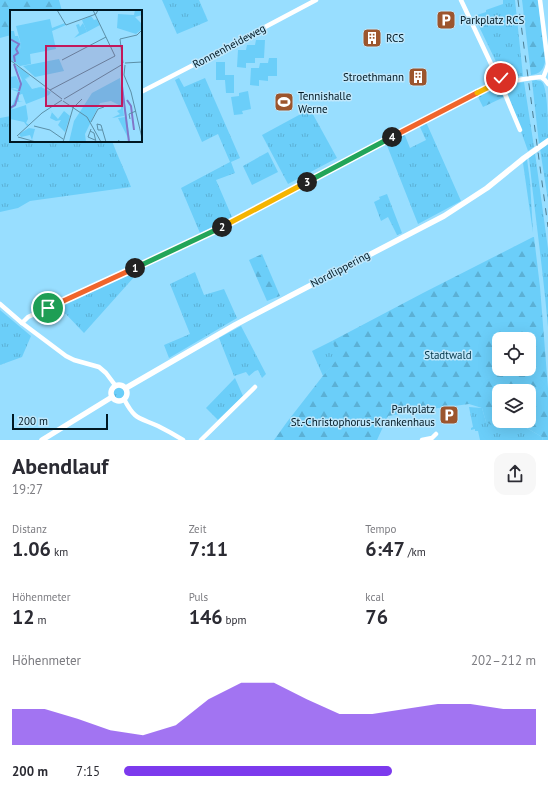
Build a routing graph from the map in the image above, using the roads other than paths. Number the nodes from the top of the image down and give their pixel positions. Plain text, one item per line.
1 (316, 0) edge
2 (461, 0) edge
3 (540, 0) edge
4 (543, 78) junction
5 (500, 80) junction
6 (548, 84) edge
7 (142, 91) edge
8 (520, 130) dead end
9 (548, 141) edge
10 (0, 304) edge
11 (22, 323) junction
12 (115, 385) junction
13 (255, 387) dead end
14 (126, 388) junction
15 (112, 397) junction
16 (124, 399) junction
17 (436, 434) dead end
18 (42, 440) edge
19 (183, 440) edge
20 (201, 440) edge
21 (422, 440) edge

1 - 7 street, Ronnenheideweg
2 - 5 street
3 - 4 street
4 - 5 street
4 - 6 street
5 - 8 street
5 - 11 street
9 - 14 main road, Nordlippering
10 - 11 street
11 - 12 street
12 - 14 main road
12 - 15 main road
13 - 20 street
14 - 16 main road
15 - 16 main road
15 - 18 main road
16 - 19 street
17 - 21 street

